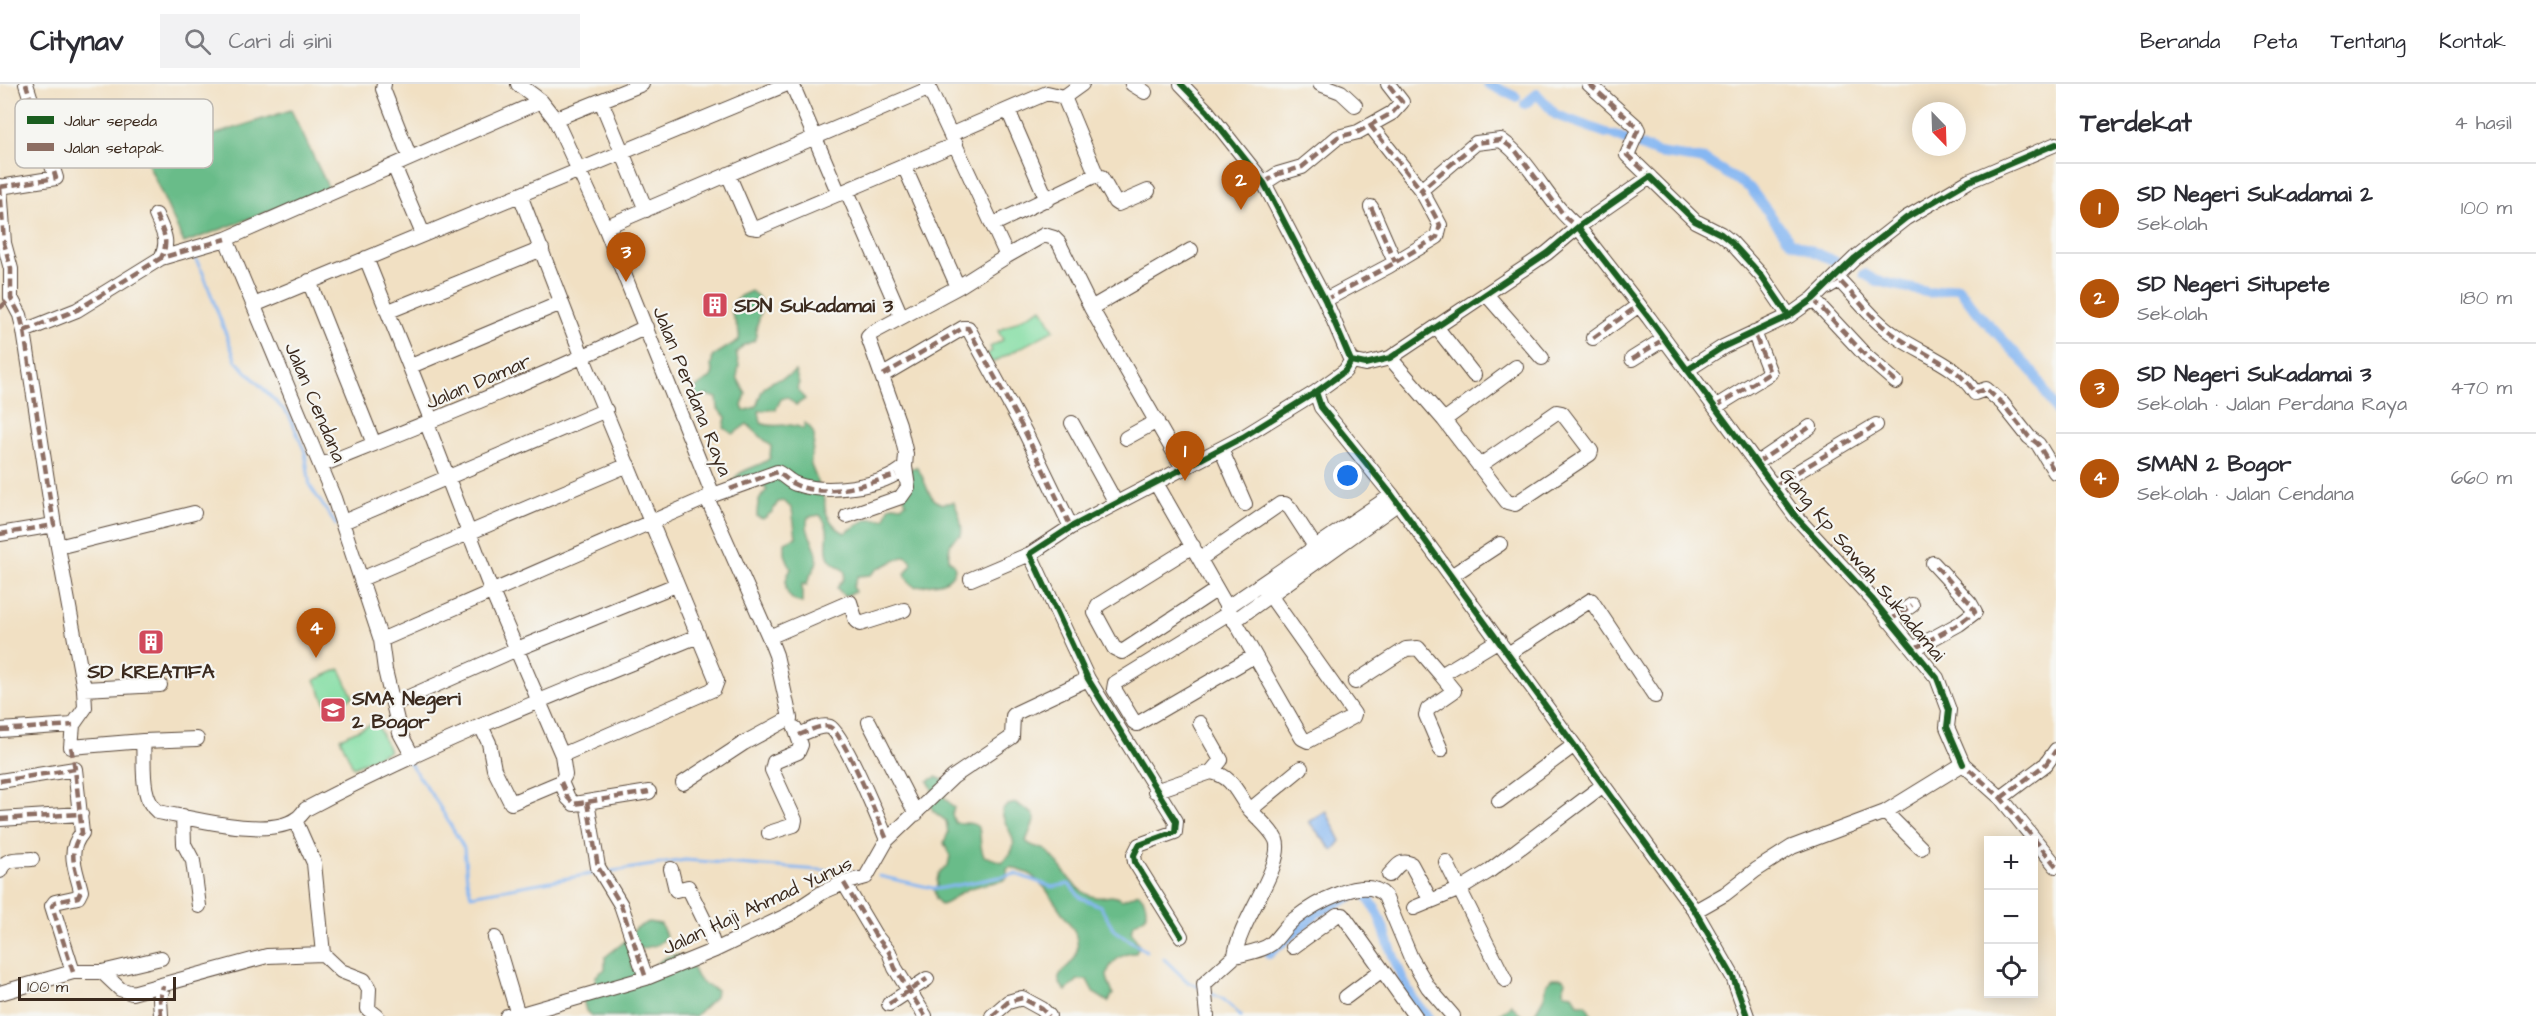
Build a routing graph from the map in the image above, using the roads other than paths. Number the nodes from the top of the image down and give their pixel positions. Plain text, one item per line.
1 (26, 84) edge
2 (384, 84) edge
3 (518, 84) edge
4 (642, 84) edge
5 (790, 84) edge
6 (1082, 84) edge
7 (1132, 84) edge
8 (1181, 84) edge
9 (1320, 84) edge
10 (1388, 84) edge
11 (1589, 84) edge
12 (927, 87) edge
13 (1145, 92) dead end
14 (1064, 97) junction
15 (31, 99) edge
16 (541, 100) junction
17 (601, 101) junction
18 (1355, 105) dead end
19 (1008, 110) junction
20 (555, 119) junction
21 (1370, 125) junction
22 (816, 139) junction
23 (954, 139) junction
24 (2056, 144) edge
25 (622, 153) junction
26 (410, 158) junction
27 (394, 166) junction
28 (904, 166) junction
29 (53, 168) edge
30 (579, 171) junction
31 (728, 174) junction
32 (1097, 176) junction
33 (1650, 177) junction
34 (1264, 183) junction
35 (0, 186) edge
36 (1421, 190) junction
37 (1148, 191) dead end
38 (843, 193) junction
39 (520, 195) junction
40 (1047, 200) junction
41 (1371, 207) dead end
42 (646, 210) junction
43 (156, 215) dead end
44 (994, 224) junction
45 (605, 227) junction
46 (1578, 227) junction
47 (423, 234) junction
48 (226, 239) junction
49 (542, 249) junction
50 (1191, 250) dead end
51 (1007, 256) junction
52 (161, 258) junction
53 (366, 258) junction
54 (1395, 262) junction
55 (309, 281) junction
56 (958, 287) junction
57 (1486, 294) junction
58 (1818, 294) junction
59 (11, 298) junction
60 (1325, 300) junction
61 (561, 303) junction
62 (254, 305) junction
63 (1639, 305) junction
64 (0, 308) edge
65 (1091, 308) junction
66 (389, 311) junction
67 (901, 316) junction
68 (1789, 316) junction
69 (646, 327) junction
70 (1437, 328) junction
71 (24, 331) junction
72 (1754, 332) junction
73 (1593, 338) dead end
74 (1664, 339) junction
75 (583, 357) junction
76 (1390, 358) junction
77 (1542, 358) dead end
78 (1632, 359) dead end
79 (1351, 361) junction
80 (411, 366) junction
81 (1516, 367) dead end
82 (1687, 370) junction
83 (883, 375) junction
84 (1474, 375) dead end
85 (1896, 382) dead end
86 (1316, 392) junction
87 (1715, 408) junction
88 (606, 410) junction
89 (1443, 420) junction
90 (1157, 421) junction
91 (429, 423) junction
92 (1072, 423) dead end
93 (1876, 425) dead end
94 (1810, 427) dead end
95 (1126, 438) dead end
96 (374, 444) junction
97 (1221, 449) junction
98 (1757, 463) junction
99 (322, 465) junction
100 (628, 465) junction
101 (1479, 466) junction
102 (905, 467) junction
103 (1183, 468) junction
104 (2055, 472) edge
105 (447, 478) junction
106 (1156, 483) junction
107 (1774, 486) junction
108 (710, 496) junction
109 (1395, 500) junction
110 (1116, 503) junction
111 (1245, 504) dead end
112 (194, 513) dead end
113 (847, 516) dead end
114 (343, 522) junction
115 (652, 522) junction
116 (54, 525) junction
117 (1071, 526) junction
118 (468, 532) junction
119 (0, 534) edge
120 (1334, 542) junction
121 (1500, 544) dead end
122 (58, 547) junction
123 (1316, 548) junction
124 (1196, 552) junction
125 (1030, 554) junction
126 (1933, 563) dead end
127 (1451, 576) junction
128 (361, 579) junction
129 (971, 579) dead end
130 (676, 585) junction
131 (1216, 590) junction
132 (1265, 590) junction
133 (492, 592) junction
134 (1912, 605) dead end
135 (904, 610) dead end
136 (1230, 614) junction
137 (1889, 621) junction
138 (698, 636) junction
139 (1147, 636) junction
140 (769, 638) junction
141 (381, 640) junction
142 (1499, 640) junction
143 (1914, 648) junction
144 (517, 649) junction
145 (1508, 654) junction
146 (1254, 656) junction
147 (1157, 658) junction
148 (1441, 675) junction
149 (1088, 679) junction
150 (1355, 682) dead end
151 (160, 685) dead end
152 (84, 689) junction
153 (1655, 696) dead end
154 (539, 701) junction
155 (393, 704) junction
156 (790, 718) junction
157 (869, 722) dead end
158 (1200, 723) dead end
159 (73, 725) junction
160 (482, 726) junction
161 (0, 730) edge
162 (799, 735) junction
163 (197, 739) dead end
164 (143, 741) junction
165 (1573, 746) junction
166 (71, 747) junction
167 (1441, 750) dead end
168 (2056, 750) edge
169 (562, 755) junction
170 (407, 760) junction
171 (1963, 764) junction
172 (1301, 768) dead end
173 (75, 770) junction
174 (1211, 772) junction
175 (0, 781) edge
176 (561, 782) junction
177 (683, 783) dead end
178 (1602, 786) junction
179 (1155, 791) junction
180 (649, 792) dead end
181 (2001, 798) junction
182 (1499, 801) dead end
183 (587, 802) junction
184 (1250, 810) junction
185 (1885, 812) junction
186 (81, 814) junction
187 (916, 814) junction
188 (183, 816) junction
189 (0, 819) edge
190 (295, 820) junction
191 (769, 833) dead end
192 (887, 840) junction
193 (1921, 848) dead end
194 (32, 858) dead end
195 (1446, 862) dead end
196 (2056, 866) edge
197 (671, 869) dead end
198 (0, 871) edge
199 (1389, 874) dead end
200 (844, 883) junction
201 (1460, 889) junction
202 (1431, 901) junction
203 (199, 906) dead end
204 (1414, 908) dead end
205 (1695, 911) junction
206 (1181, 936) dead end
207 (495, 938) dead end
208 (1293, 946) dead end
209 (715, 950) junction
210 (323, 954) junction
211 (1235, 956) junction
212 (161, 958) dead end
213 (1382, 970) junction
214 (73, 972) junction
215 (102, 972) junction
216 (646, 978) junction
217 (927, 979) dead end
218 (1504, 980) dead end
219 (909, 990) junction
220 (0, 993) edge
221 (161, 993) junction
222 (1346, 997) dead end
223 (889, 1004) dead end
224 (161, 1016) edge
225 (377, 1016) edge
226 (512, 1016) edge
227 (925, 1016) edge
228 (992, 1016) edge
229 (1049, 1016) edge
230 (1207, 1016) edge
231 (1415, 1016) edge
232 (1453, 1016) edge
233 (1747, 1016) edge

1 - 15 street
2 - 26 street
3 - 16 street, Jalan Perdana Raya
4 - 17 street
5 - 22 street
5 - 25 street
6 - 14 street
7 - 13 street
8 - 34 street
9 - 18 street
10 - 21 street
11 - 33 street
12 - 22 street
12 - 23 street
14 - 19 street
14 - 32 street
16 - 20 street, Jalan Perdana Raya
16 - 26 street
17 - 20 street
17 - 25 street
19 - 23 street
19 - 40 street
20 - 30 street, Jalan Perdana Raya
21 - 34 street
21 - 36 street
22 - 31 street
22 - 38 street
23 - 28 street
23 - 44 street
24 - 58 street
25 - 30 street
25 - 42 street
26 - 27 street
27 - 47 street
27 - 48 street
28 - 38 street
28 - 56 street
29 - 35 street
30 - 39 street
30 - 45 street, Jalan Perdana Raya
31 - 38 street
31 - 42 street
32 - 37 street
32 - 40 street
33 - 46 street
33 - 68 street
34 - 60 street
35 - 59 street
36 - 46 street, Gang Kp Sawah Sukadamai
36 - 54 street
38 - 67 street
39 - 47 street
39 - 49 street
40 - 44 street
41 - 54 street
42 - 45 street
43 - 52 street
44 - 51 street
45 - 69 street, Jalan Perdana Raya
46 - 57 street
46 - 63 street, Gang Kp Sawah Sukadamai
47 - 53 street
48 - 52 street
48 - 62 street, Jalan Cendana
49 - 61 street
49 - 66 street
50 - 65 street
51 - 56 street
51 - 65 street
52 - 71 street
53 - 55 street
53 - 66 street
54 - 60 street
55 - 62 street
55 - 96 street
56 - 67 street
57 - 70 street
57 - 77 street
58 - 68 street
58 - 85 street
58 - 104 street
59 - 64 street
59 - 71 street
60 - 79 street
61 - 75 street
61 - 80 street
62 - 99 street, Jalan Cendana
63 - 73 street
63 - 74 street, Gang Kp Sawah Sukadamai
65 - 90 street
66 - 80 street
67 - 83 street
68 - 72 street
69 - 75 street, Jalan Damar
69 - 108 street, Jalan Perdana Raya
70 - 76 street
70 - 84 street
71 - 116 street
72 - 82 street
72 - 87 street
74 - 78 street
74 - 82 street, Gang Kp Sawah Sukadamai
75 - 88 street
75 - 91 street, Jalan Damar
76 - 79 street
76 - 89 street
79 - 86 street
80 - 91 street
81 - 89 street
82 - 87 street, Gang Kp Sawah Sukadamai
83 - 102 street
83 - 117 street
86 - 97 street
86 - 109 street
87 - 98 street, Gang Kp Sawah Sukadamai
88 - 100 street
88 - 105 street
89 - 101 street
90 - 95 street
90 - 103 street
91 - 96 street, Jalan Damar
91 - 105 street
92 - 110 street
93 - 107 street
94 - 98 street
96 - 99 street, Jalan Damar
97 - 103 street
97 - 111 street
98 - 107 street, Gang Kp Sawah Sukadamai
99 - 114 street, Jalan Cendana
100 - 115 street
100 - 118 street
101 - 101 street
102 - 108 street
102 - 113 street
103 - 106 street
105 - 114 street
105 - 118 street
106 - 110 street
106 - 124 street
107 - 137 street, Gang Kp Sawah Sukadamai
108 - 115 street
108 - 140 street, Jalan Perdana Raya
109 - 120 street
109 - 127 street
110 - 117 street
112 - 122 street
114 - 128 street, Jalan Cendana
115 - 130 street
115 - 133 street
116 - 119 street
116 - 122 street
117 - 125 street
118 - 128 street
118 - 133 street
120 - 123 street
120 - 132 street
121 - 127 street
122 - 152 street
123 - 124 street
123 - 132 street
124 - 131 street
124 - 139 street
125 - 129 street
125 - 149 street
126 - 143 street
127 - 142 street
128 - 141 street, Jalan Cendana
130 - 138 street
130 - 144 street
131 - 136 street
131 - 139 street
132 - 136 street
132 - 146 street
133 - 141 street
133 - 144 street
134 - 137 street
135 - 140 street
136 - 146 street
136 - 147 street
137 - 143 street, Gang Kp Sawah Sukadamai
138 - 154 street
138 - 169 street
139 - 147 street
140 - 156 street, Jalan Perdana Raya
141 - 155 street, Jalan Cendana
142 - 145 street
142 - 148 street
143 - 171 street, Gang Kp Sawah Sukadamai
144 - 154 street
144 - 155 street
145 - 153 street
145 - 165 street
146 - 147 street
148 - 150 street
148 - 167 street
149 - 179 street
149 - 187 street, Jalan Haji Ahmad Yunus
151 - 152 street
152 - 159 street
154 - 160 street
154 - 169 street
155 - 170 street, Jalan Cendana
156 - 162 street, Jalan Perdana Raya
156 - 177 street
157 - 187 street
158 - 174 street
159 - 161 street
159 - 166 street
160 - 170 street
160 - 176 street
162 - 191 street
162 - 192 street
163 - 164 street
164 - 166 street
164 - 188 street
165 - 178 street
165 - 182 street
166 - 173 street
168 - 181 street
169 - 176 street
170 - 190 street
171 - 181 street
171 - 185 street
172 - 184 street
173 - 175 street
173 - 186 street
174 - 179 street
174 - 184 street
176 - 183 street
178 - 201 street
178 - 205 street
179 - 206 street
180 - 183 street
181 - 196 street
183 - 216 street
184 - 211 street
185 - 193 street
185 - 205 street
186 - 189 street
186 - 214 street
187 - 192 street, Jalan Haji Ahmad Yunus
188 - 190 street
188 - 203 street
190 - 210 street
192 - 200 street, Jalan Haji Ahmad Yunus
194 - 198 street
195 - 201 street
197 - 209 street
199 - 202 street
200 - 209 street, Jalan Haji Ahmad Yunus
200 - 219 street
201 - 202 street
201 - 218 street
202 - 204 street
205 - 233 street
207 - 226 street
208 - 213 street
209 - 216 street, Jalan Haji Ahmad Yunus
210 - 221 street
210 - 225 street
211 - 230 street
211 - 232 street
212 - 215 street
213 - 222 street
213 - 231 street
214 - 215 street
214 - 220 street
215 - 221 street
216 - 226 street, Jalan Haji Ahmad Yunus
217 - 219 street
219 - 223 street
219 - 227 street
221 - 224 street
228 - 229 street

